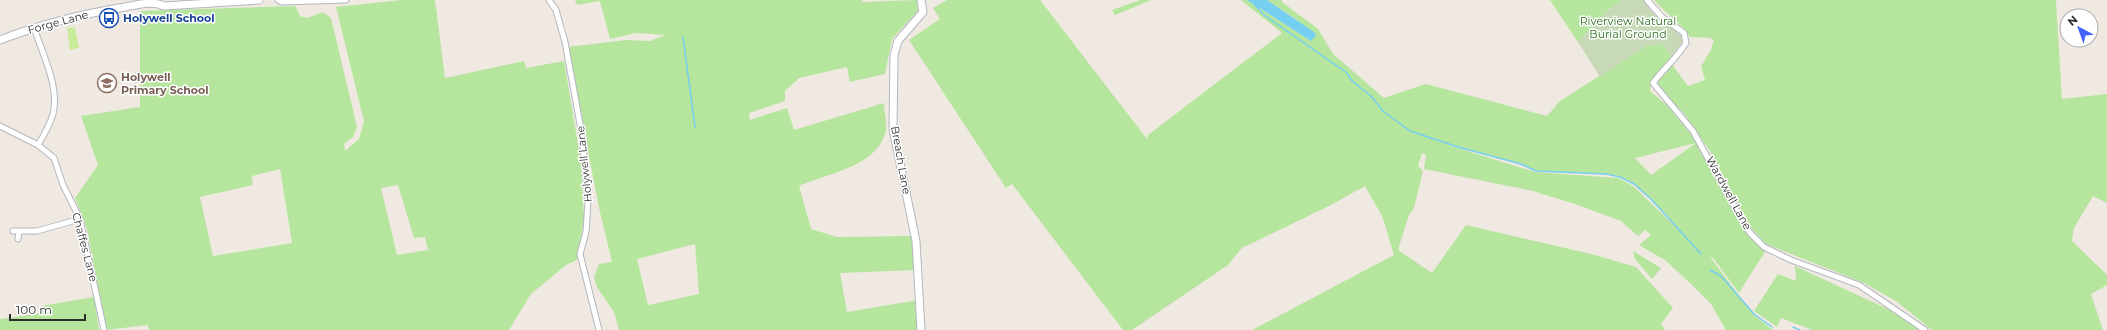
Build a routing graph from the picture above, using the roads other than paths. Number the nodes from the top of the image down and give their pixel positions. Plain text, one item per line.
1 (259, 0) edge
2 (278, 0) edge
3 (346, 0) edge
4 (549, 0) edge
5 (921, 0) edge
6 (1647, 0) edge
7 (34, 27) junction
8 (0, 40) edge
9 (0, 126) edge
10 (38, 145) junction
11 (80, 219) junction
12 (18, 238) dead end
13 (104, 330) edge
14 (599, 330) edge
15 (921, 330) edge
16 (1924, 330) edge

1 - 7 street, Forge Lane
2 - 3 street
4 - 14 street, Holywell Lane
5 - 15 street, Breach Lane
6 - 16 street, Wardwell Lane
7 - 8 street, Forge Lane
7 - 10 street
9 - 10 street, Chaffes Lane
10 - 11 street, Chaffes Lane
11 - 12 street
11 - 13 street, Chaffes Lane

